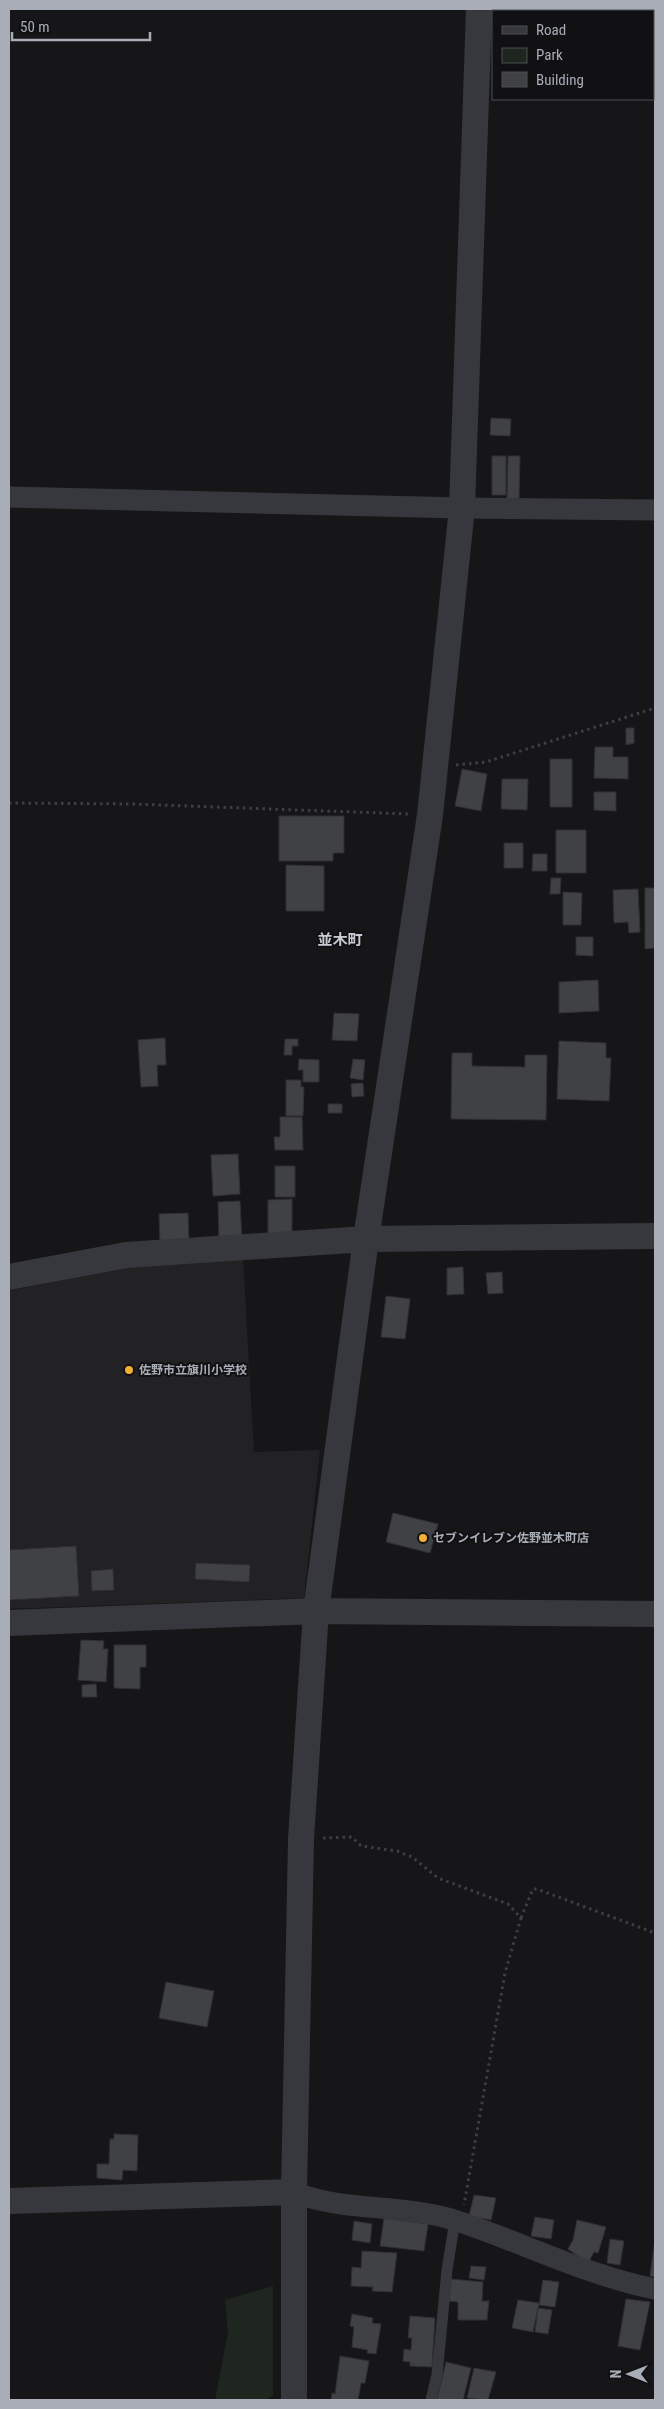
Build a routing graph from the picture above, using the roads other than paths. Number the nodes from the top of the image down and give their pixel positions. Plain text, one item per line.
1 (479, 9) edge
2 (9, 497) edge
3 (462, 508) junction
4 (655, 510) edge
5 (655, 1236) edge
6 (366, 1239) junction
7 (9, 1277) edge
8 (316, 1611) junction
9 (655, 1614) edge
10 (9, 1623) edge
11 (294, 2192) junction
12 (9, 2201) edge
13 (458, 2222) junction
14 (655, 2289) edge
15 (294, 2400) edge
16 (431, 2400) edge

1 - 3 street
2 - 3 street
3 - 4 street
3 - 6 street
5 - 6 street
6 - 7 street
6 - 8 street
8 - 9 street
8 - 10 street
8 - 11 street
11 - 12 street
11 - 13 street
11 - 15 street
13 - 14 street
13 - 16 lane

